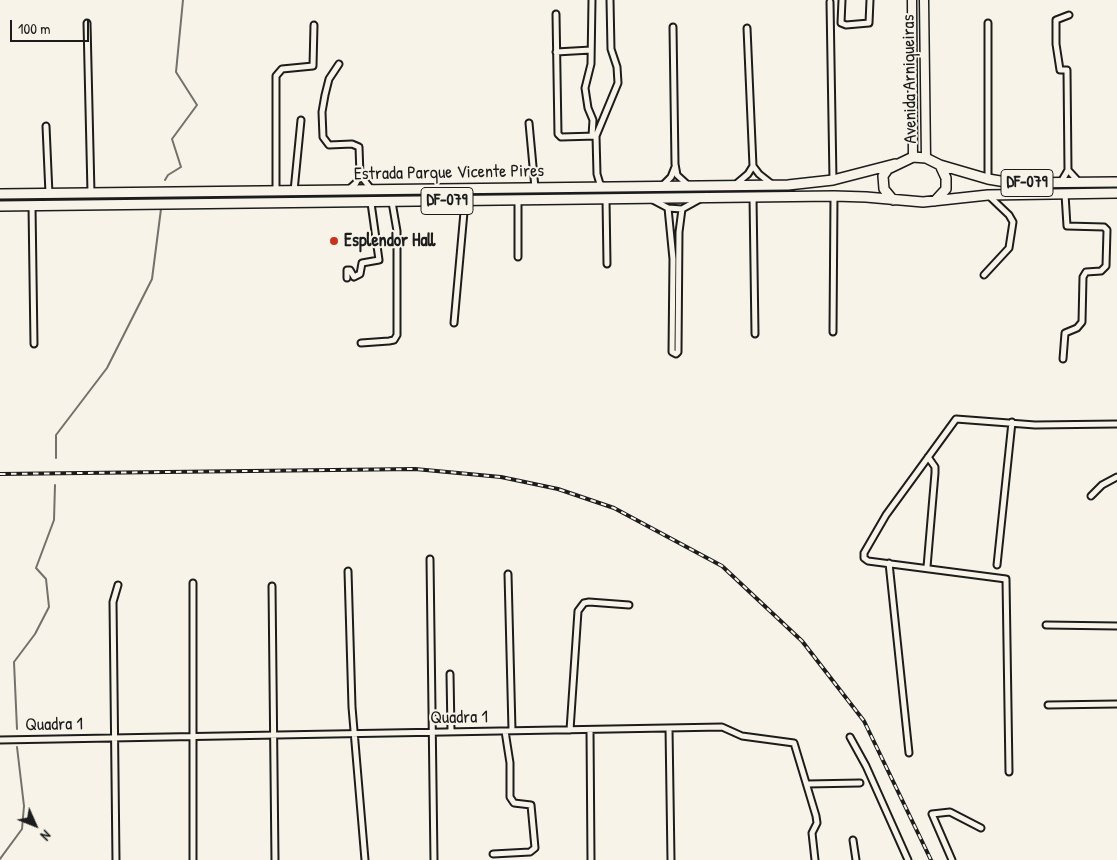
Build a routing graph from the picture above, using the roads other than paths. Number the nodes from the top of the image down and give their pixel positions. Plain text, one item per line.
1 (592, 0) edge
2 (610, 0) edge
3 (842, 0) edge
4 (870, 0) edge
5 (912, 0) edge
6 (924, 0) edge
7 (830, 2) dead end
8 (556, 14) dead end
9 (1069, 16) dead end
10 (87, 23) dead end
11 (988, 23) dead end
12 (314, 25) dead end
13 (673, 27) dead end
14 (747, 28) dead end
15 (591, 50) junction
16 (556, 52) junction
17 (338, 64) dead end
18 (301, 120) dead end
19 (529, 123) dead end
20 (46, 126) dead end
21 (594, 136) junction
22 (913, 157) junction
23 (926, 158) junction
24 (675, 164) junction
25 (895, 164) junction
26 (753, 166) junction
27 (940, 166) junction
28 (1068, 170) junction
29 (597, 174) junction
30 (360, 175) junction
31 (988, 179) junction
32 (833, 180) junction
33 (1078, 181) junction
34 (1061, 182) junction
35 (1117, 182) edge
36 (734, 185) junction
37 (774, 185) junction
38 (605, 186) junction
39 (662, 186) junction
40 (688, 186) junction
41 (524, 188) junction
42 (535, 188) junction
43 (587, 188) junction
44 (510, 189) junction
45 (347, 190) junction
46 (372, 190) junction
47 (276, 192) junction
48 (294, 192) junction
49 (0, 194) edge
50 (34, 194) junction
51 (49, 194) junction
52 (64, 194) junction
53 (91, 194) junction
54 (1065, 194) junction
55 (1117, 194) edge
56 (988, 195) junction
57 (834, 196) junction
58 (753, 197) junction
59 (703, 198) junction
60 (651, 199) junction
61 (518, 200) junction
62 (606, 200) junction
63 (893, 200) junction
64 (465, 201) junction
65 (934, 201) junction
66 (392, 202) junction
67 (371, 203) junction
68 (49, 205) junction
69 (0, 206) edge
70 (15, 206) junction
71 (32, 206) junction
72 (668, 208) junction
73 (682, 209) junction
74 (679, 232) junction
75 (672, 233) junction
76 (518, 257) dead end
77 (676, 259) junction
78 (607, 264) dead end
79 (984, 274) dead end
80 (347, 278) dead end
81 (676, 298) junction
82 (454, 323) dead end
83 (833, 332) dead end
84 (755, 334) dead end
85 (361, 343) dead end
86 (34, 344) dead end
87 (1064, 359) dead end
88 (1012, 422) junction
89 (1117, 424) edge
90 (928, 457) junction
91 (1117, 477) edge
92 (1092, 496) dead end
93 (430, 559) dead end
94 (889, 563) junction
95 (997, 565) dead end
96 (926, 567) junction
97 (348, 571) dead end
98 (508, 574) dead end
99 (193, 583) dead end
100 (118, 585) dead end
101 (272, 586) dead end
102 (629, 605) dead end
103 (1046, 625) dead end
104 (1117, 626) edge
105 (450, 674) dead end
106 (1117, 704) edge
107 (1048, 705) dead end
108 (669, 728) junction
109 (512, 730) junction
110 (570, 730) junction
111 (590, 730) junction
112 (451, 731) junction
113 (505, 731) junction
114 (432, 732) junction
115 (192, 735) junction
116 (273, 735) junction
117 (354, 735) junction
118 (850, 737) dead end
119 (116, 738) junction
120 (0, 740) edge
121 (909, 753) dead end
122 (1009, 772) dead end
123 (860, 783) dead end
124 (807, 784) junction
125 (980, 828) dead end
126 (853, 840) dead end
127 (493, 854) dead end
128 (116, 860) edge
129 (193, 860) edge
130 (275, 860) edge
131 (365, 860) edge
132 (434, 860) edge
133 (591, 860) edge
134 (671, 860) edge
135 (816, 860) edge
136 (856, 860) edge
137 (908, 860) edge
138 (952, 860) edge

1 - 15 street
2 - 21 street
3 - 4 street
5 - 22 street, Avenida Arniqueiras
6 - 23 street, Avenida Arniqueiras
7 - 32 street
8 - 16 street
9 - 28 street
10 - 53 street
11 - 31 street
12 - 47 street
13 - 24 street
14 - 26 street
15 - 16 street
15 - 21 street
16 - 21 street
17 - 30 street
18 - 48 street
19 - 42 street
20 - 51 street
21 - 29 street
22 - 23 main road, DF-079
22 - 25 main road, DF-079
23 - 27 main road, DF-079
24 - 39 street
24 - 40 street
25 - 32 main road, Estrada Parque Vicente Pires / DF-079
25 - 63 main road
26 - 36 street
26 - 37 street
27 - 31 main road, DF-079
27 - 65 main road
28 - 33 street
28 - 34 street
29 - 38 street
29 - 43 street
30 - 45 street
30 - 46 street
31 - 34 main road, DF-079
32 - 37 main road, Estrada Parque Vicente Pires / DF-079
33 - 34 main road, DF-079
33 - 35 main road, DF-079
36 - 37 main road, Estrada Parque Vicente Pires / DF-079
36 - 40 main road, Estrada Parque Vicente Pires / DF-079
38 - 39 main road, Estrada Parque Vicente Pires / DF-079
38 - 43 main road, Estrada Parque Vicente Pires / DF-079
39 - 40 main road, Estrada Parque Vicente Pires / DF-079
41 - 42 main road, Estrada Parque Vicente Pires / DF-079
41 - 44 main road, Estrada Parque Vicente Pires / DF-079
41 - 61 main road
42 - 43 main road, Estrada Parque Vicente Pires / DF-079
44 - 46 main road, Estrada Parque Vicente Pires / DF-079
44 - 61 main road
45 - 46 main road, Estrada Parque Vicente Pires / DF-079
45 - 48 main road, Estrada Parque Vicente Pires / DF-079
47 - 48 main road, Estrada Parque Vicente Pires / DF-079
47 - 53 main road, Estrada Parque Vicente Pires / DF-079
49 - 50 main road, Estrada Parque Vicente Pires / DF-079
50 - 51 main road, Estrada Parque Vicente Pires / DF-079
50 - 70 main road
51 - 52 main road, Estrada Parque Vicente Pires / DF-079
52 - 53 main road, Estrada Parque Vicente Pires / DF-079
52 - 68 main road
54 - 55 main road, DF-079
54 - 56 main road, DF-079
54 - 87 street
56 - 65 main road, DF-079
56 - 79 street
57 - 58 main road, Estrada Parque Vicente Pires / DF-079
57 - 63 main road, Estrada Parque Vicente Pires / DF-079
57 - 83 street
58 - 59 main road, Estrada Parque Vicente Pires / DF-079
58 - 84 street
59 - 60 main road, Estrada Parque Vicente Pires / DF-079
59 - 73 street
60 - 62 main road, Estrada Parque Vicente Pires / DF-079
60 - 72 street
61 - 62 main road, Estrada Parque Vicente Pires / DF-079
61 - 64 main road, Estrada Parque Vicente Pires / DF-079
61 - 76 street
62 - 78 street
63 - 65 main road, DF-079
64 - 66 main road, Estrada Parque Vicente Pires / DF-079
64 - 82 street
66 - 67 main road, Estrada Parque Vicente Pires / DF-079
66 - 85 street
67 - 68 main road, Estrada Parque Vicente Pires / DF-079
67 - 80 street
68 - 71 main road, Estrada Parque Vicente Pires / DF-079
69 - 70 main road, Estrada Parque Vicente Pires / DF-079
70 - 71 main road, Estrada Parque Vicente Pires / DF-079
71 - 86 street
72 - 73 street
72 - 75 street
73 - 74 street
74 - 75 street
74 - 77 street
75 - 77 street
77 - 81 street
81 - 81 street
88 - 89 street
88 - 90 street
88 - 95 street
90 - 94 street
90 - 96 street
91 - 92 street
93 - 114 street
94 - 96 street
94 - 121 street
96 - 122 street
97 - 117 street
98 - 109 street
99 - 115 street
100 - 119 street
101 - 116 street
102 - 110 street
103 - 104 street
105 - 112 street
106 - 107 street
108 - 111 street, Quadra 1
108 - 124 street, Quadra 1
108 - 134 street
109 - 110 street, Quadra 1
109 - 113 street, Quadra 1
110 - 111 street, Quadra 1
111 - 133 street
112 - 113 street, Quadra 1
112 - 114 street, Quadra 1
113 - 127 street
114 - 117 street, Quadra 1
114 - 132 street
115 - 116 street, Quadra 1
115 - 119 street, Quadra 1
115 - 129 street
116 - 117 street, Quadra 1
116 - 130 street
117 - 131 street
118 - 137 street
119 - 120 street, Quadra 1
119 - 128 street
123 - 124 street
124 - 135 street, Quadra 1
125 - 138 street
126 - 136 street

